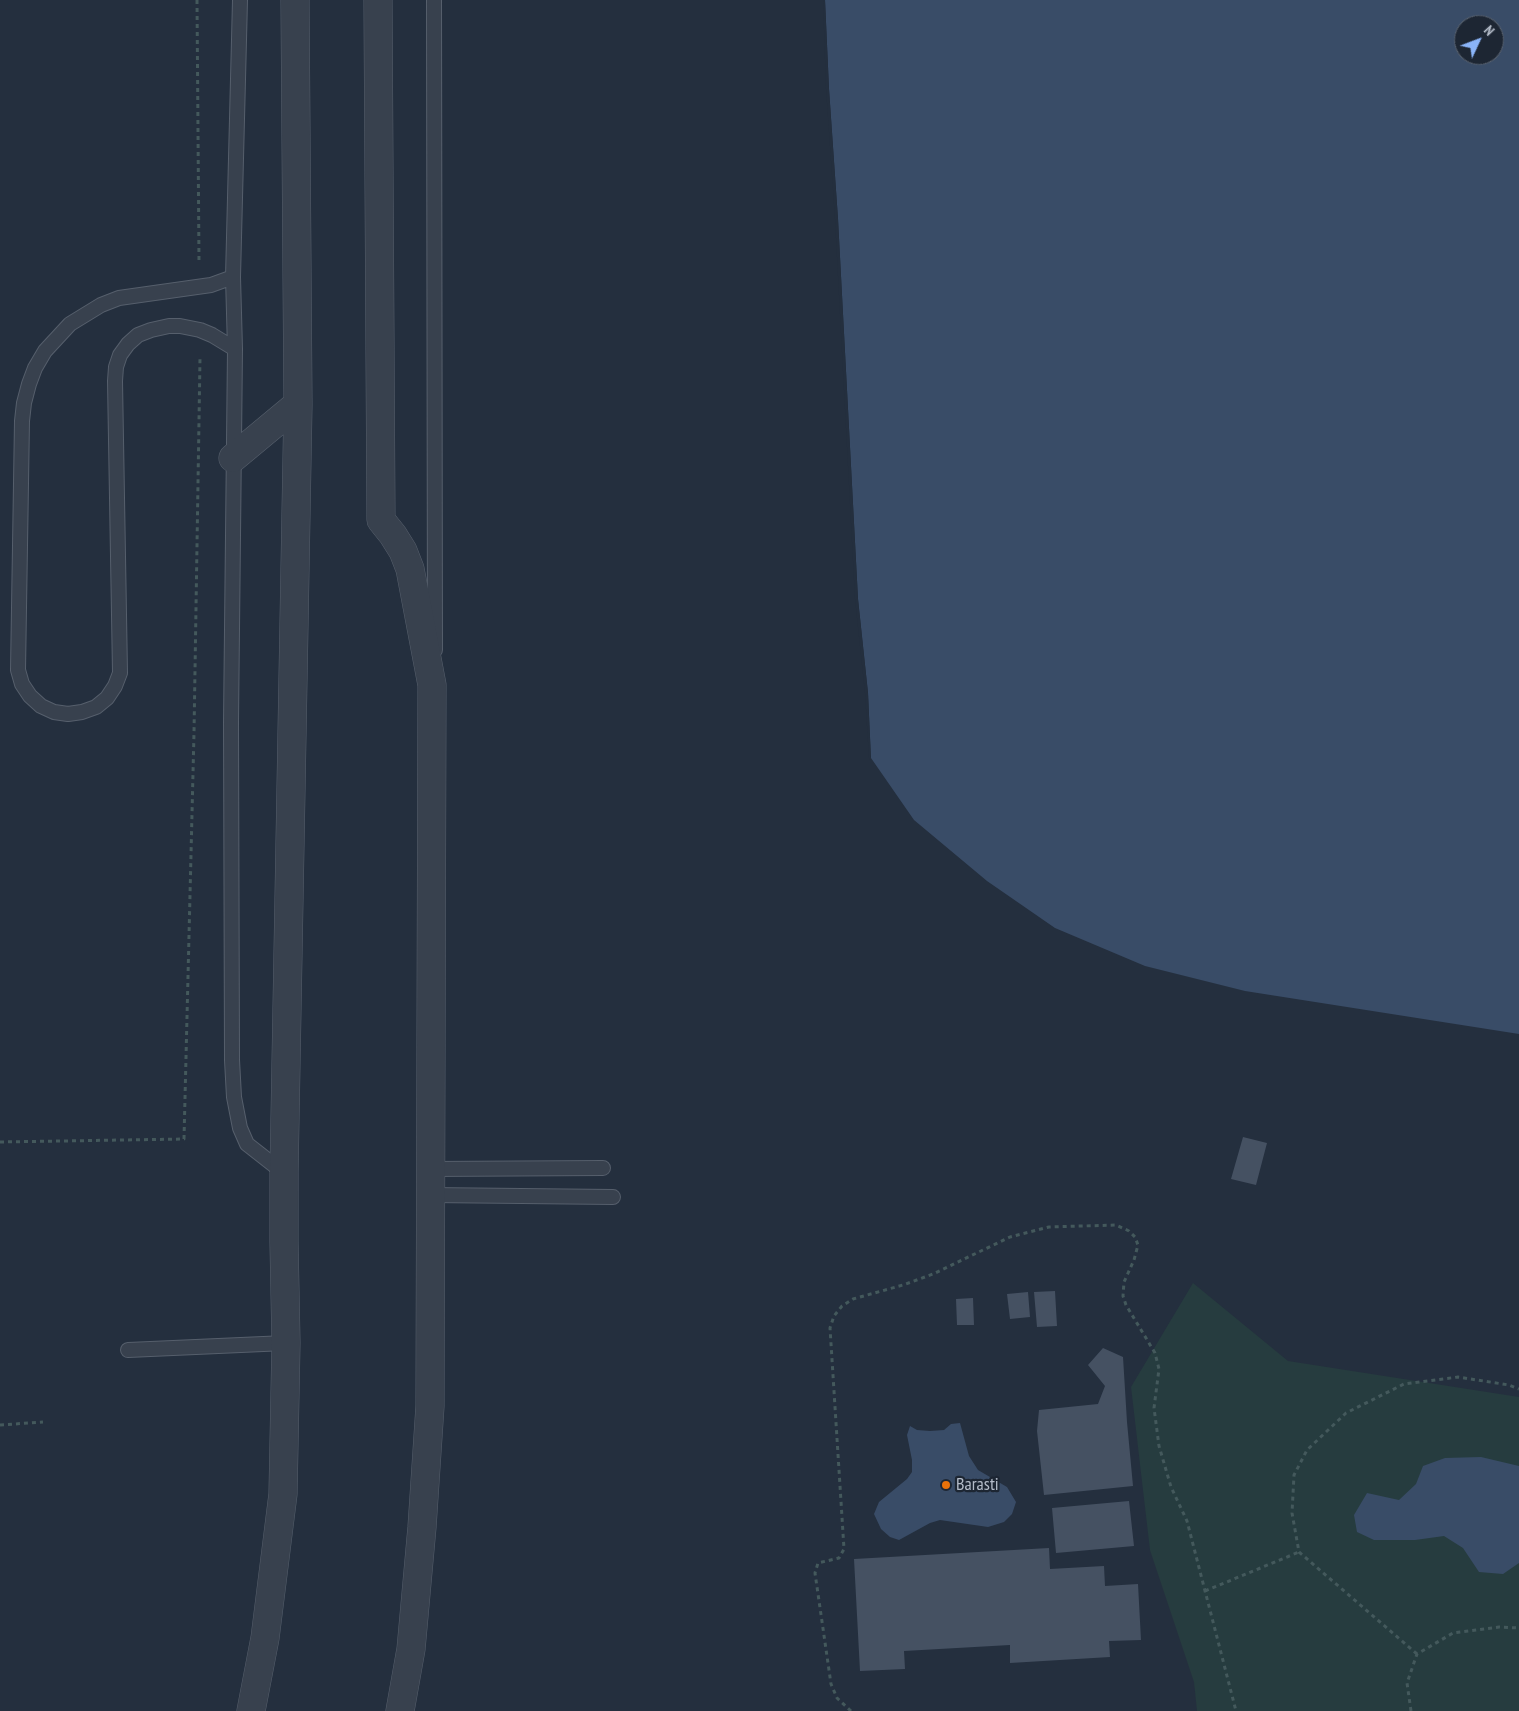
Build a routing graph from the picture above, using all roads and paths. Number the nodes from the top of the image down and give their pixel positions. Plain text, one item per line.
1 (197, 0) edge
2 (240, 0) edge
3 (294, 0) edge
4 (378, 0) edge
5 (434, 0) edge
6 (233, 277) junction
7 (199, 287) junction
8 (200, 330) junction
9 (234, 349) junction
10 (298, 404) junction
11 (233, 458) junction
12 (432, 686) junction
13 (0, 1142) edge
14 (603, 1168) dead end
15 (284, 1173) junction
16 (430, 1182) junction
17 (613, 1197) dead end
18 (286, 1343) junction
19 (128, 1350) dead end
20 (1519, 1389) edge
21 (43, 1422) dead end
22 (0, 1425) edge
23 (1299, 1552) junction
24 (1205, 1591) junction
25 (1519, 1628) edge
26 (1417, 1654) junction
27 (251, 1711) edge
28 (400, 1711) edge
29 (851, 1711) edge
30 (1236, 1711) edge
31 (1411, 1711) edge

1 - 7 path
2 - 6 lane
3 - 10 street
4 - 12 street
5 - 12 lane
6 - 7 lane
6 - 9 lane
7 - 8 lane
8 - 9 lane
8 - 13 path
9 - 11 lane
10 - 11 street
10 - 15 street
11 - 15 lane
12 - 16 street
14 - 16 lane
15 - 18 street
16 - 17 lane
16 - 28 street
18 - 19 lane
18 - 27 street
20 - 23 path
21 - 22 path
23 - 24 path
23 - 26 path
24 - 29 path
24 - 30 path
25 - 26 path
26 - 31 path

